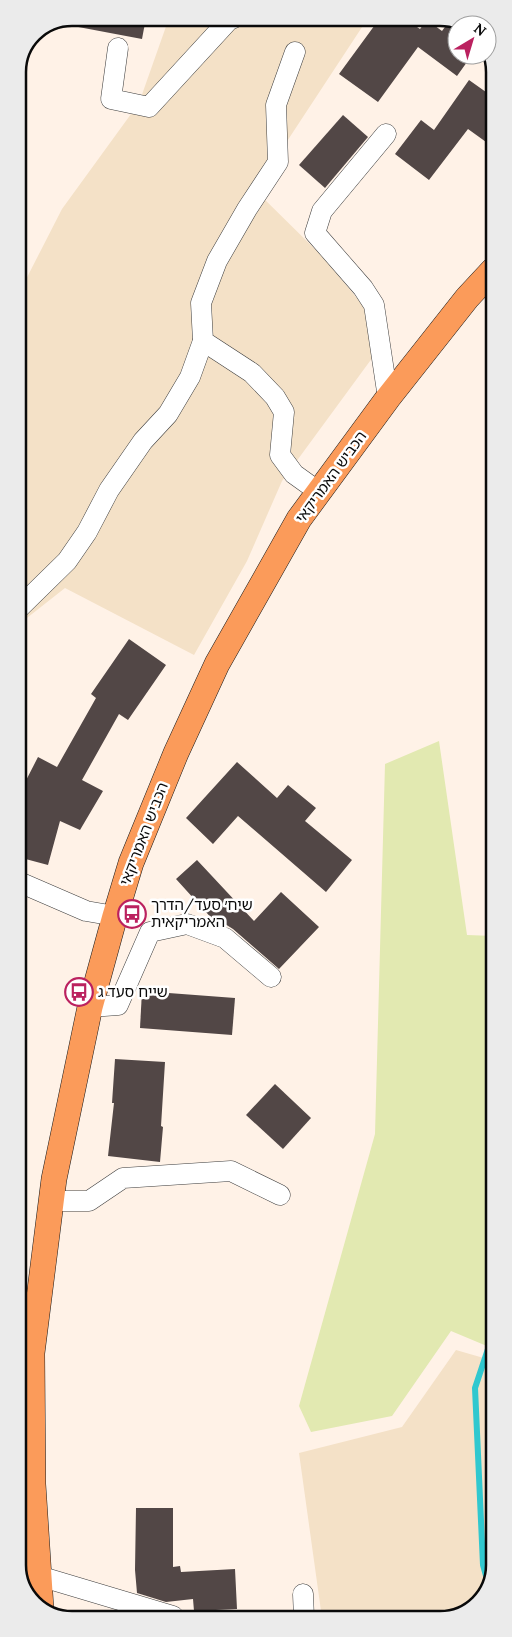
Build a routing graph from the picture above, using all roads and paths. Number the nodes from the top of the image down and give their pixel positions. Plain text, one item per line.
1 (223, 26) edge
2 (118, 48) dead end
3 (295, 52) dead end
4 (386, 134) dead end
5 (486, 278) edge
6 (203, 341) junction
7 (388, 398) junction
8 (319, 492) junction
9 (26, 601) edge
10 (26, 886) edge
11 (115, 916) junction
12 (271, 977) dead end
13 (90, 1008) junction
14 (280, 1195) dead end
15 (51, 1201) junction
16 (26, 1402) edge
17 (39, 1576) junction
18 (303, 1594) dead end
19 (40, 1597) edge
20 (156, 1611) edge
21 (304, 1611) edge

1 - 2 street
3 - 6 street
4 - 7 street
5 - 7 main road, הכביש האמריקאי
6 - 8 street
6 - 9 street
7 - 8 main road, הכביש האמריקאי
8 - 11 main road, הכביש האמריקאי
10 - 11 street
11 - 13 main road, הכביש האמריקאי
12 - 13 street
13 - 15 main road, הכביש האמריקאי
14 - 15 street
15 - 16 main road, הכביש האמריקאי
16 - 17 main road, הכביש האמריקאי
17 - 19 main road, הכביש האמריקאי
17 - 20 street
18 - 21 street

